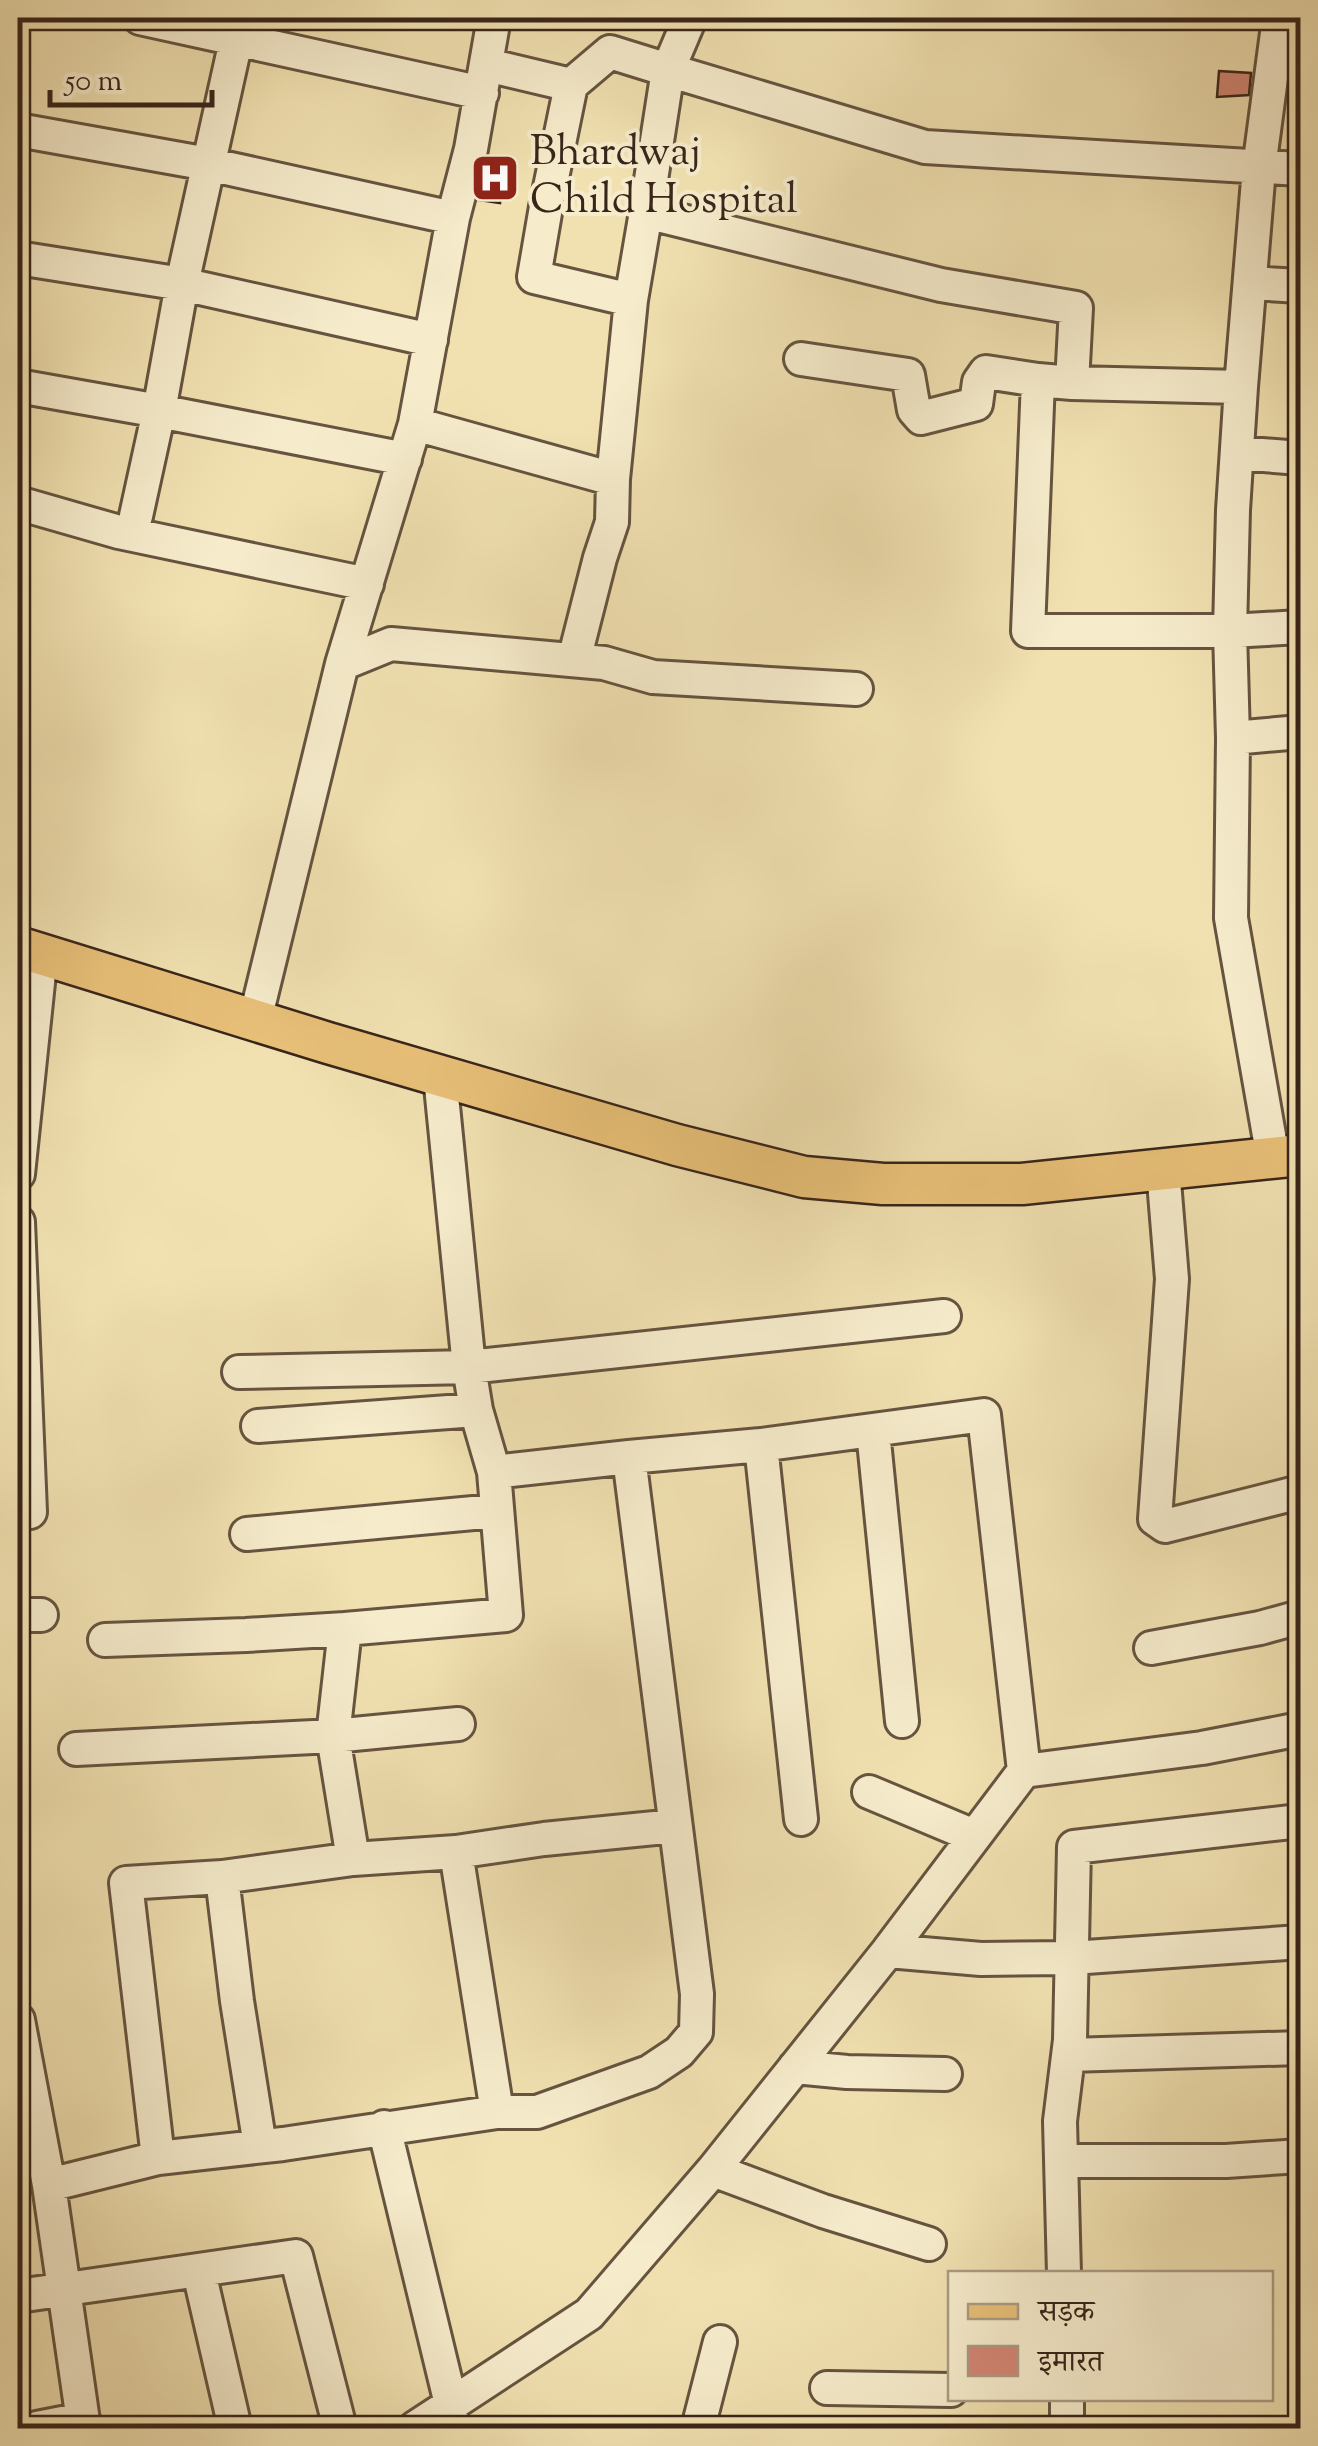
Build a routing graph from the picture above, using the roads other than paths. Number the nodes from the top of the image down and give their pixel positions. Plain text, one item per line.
1 (140, 18) edge
2 (494, 18) edge
3 (690, 18) edge
4 (1278, 18) edge
5 (239, 28) edge
6 (668, 70) junction
7 (484, 80) junction
8 (571, 85) junction
9 (18, 130) edge
10 (208, 164) junction
11 (1259, 168) junction
12 (1300, 170) edge
13 (646, 212) junction
14 (453, 218) junction
15 (18, 258) edge
16 (1250, 283) junction
17 (182, 284) junction
18 (1300, 286) edge
19 (631, 300) junction
20 (431, 340) junction
21 (801, 360) dead end
22 (1038, 380) junction
23 (1072, 384) junction
24 (18, 386) edge
25 (1241, 387) junction
26 (159, 410) junction
27 (415, 424) junction
28 (1238, 453) junction
29 (1300, 458) edge
30 (405, 459) junction
31 (613, 480) junction
32 (18, 503) edge
33 (136, 516) dead end
34 (368, 584) junction
35 (1300, 627) edge
36 (1230, 630) junction
37 (574, 660) junction
38 (342, 664) junction
39 (856, 690) dead end
40 (1300, 732) edge
41 (1233, 738) junction
42 (29, 951) edge
43 (255, 1020) junction
44 (440, 1076) junction
45 (20, 1124) edge
46 (1287, 1156) edge
47 (1163, 1170) junction
48 (18, 1174) edge
49 (18, 1222) edge
50 (944, 1316) dead end
51 (469, 1367) junction
52 (239, 1372) dead end
53 (476, 1410) junction
54 (258, 1426) dead end
55 (873, 1431) junction
56 (761, 1445) junction
57 (630, 1457) junction
58 (494, 1472) junction
59 (1300, 1492) edge
60 (18, 1511) edge
61 (495, 1511) junction
62 (247, 1534) dead end
63 (1300, 1617) edge
64 (346, 1628) junction
65 (105, 1640) dead end
66 (1151, 1648) dead end
67 (902, 1722) dead end
68 (458, 1724) dead end
69 (1300, 1729) edge
70 (333, 1736) junction
71 (76, 1749) dead end
72 (1024, 1771) junction
73 (869, 1792) dead end
74 (801, 1819) dead end
75 (1300, 1821) edge
76 (675, 1826) junction
77 (974, 1836) junction
78 (456, 1852) junction
79 (353, 1859) junction
80 (222, 1877) junction
81 (1300, 1942) edge
82 (888, 1951) junction
83 (1072, 1958) junction
84 (18, 2020) edge
85 (1300, 2048) edge
86 (1068, 2055) junction
87 (795, 2067) junction
88 (945, 2074) dead end
89 (497, 2112) junction
90 (384, 2128) junction
91 (260, 2146) junction
92 (1300, 2156) edge
93 (158, 2158) junction
94 (1062, 2161) junction
95 (713, 2170) junction
96 (49, 2185) junction
97 (929, 2244) dead end
98 (1064, 2271) edge
99 (199, 2272) junction
100 (64, 2290) junction
101 (18, 2296) edge
102 (720, 2342) dead end
103 (828, 2388) dead end
104 (948, 2390) edge
105 (1067, 2401) edge
106 (451, 2416) edge
107 (84, 2424) edge
108 (37, 2428) edge
109 (235, 2428) edge
110 (340, 2428) edge
111 (415, 2428) edge
112 (698, 2428) edge
113 (1067, 2428) edge

1 - 5 street
2 - 7 street
3 - 6 street
4 - 11 street
5 - 7 street
5 - 10 street
6 - 8 street
6 - 11 street
6 - 13 street
7 - 8 street
7 - 14 street
8 - 19 street
9 - 10 street
10 - 14 street
10 - 17 street
11 - 12 street
11 - 16 street
13 - 19 street
13 - 23 street
14 - 20 street
15 - 17 street
16 - 18 street
16 - 25 street
17 - 20 street
17 - 26 street
19 - 31 street
20 - 27 street
21 - 22 street
22 - 23 street
22 - 36 street
23 - 25 street
24 - 26 street
25 - 28 street
26 - 30 street
26 - 33 street
27 - 30 street
27 - 31 street
28 - 29 street
28 - 36 street
30 - 34 street
31 - 37 street
32 - 34 street
34 - 38 street
35 - 36 street
36 - 41 street
37 - 38 street
37 - 39 street
38 - 43 street
40 - 41 street
41 - 46 street
42 - 43 main road
42 - 45 street
43 - 44 main road
44 - 47 main road
44 - 51 street
45 - 48 street
46 - 47 main road
47 - 59 street
49 - 60 street
50 - 51 street
51 - 52 street
51 - 53 street
53 - 54 street
53 - 58 street
55 - 56 street
55 - 67 street
55 - 72 street
56 - 57 street
56 - 74 street
57 - 58 street
57 - 76 street
58 - 61 street
61 - 62 street
61 - 64 street
63 - 66 street
64 - 65 street
64 - 70 street
68 - 70 street
69 - 72 street
70 - 71 street
70 - 79 street
72 - 77 street
73 - 77 street
75 - 83 street
76 - 78 street
76 - 89 street
77 - 82 street
78 - 79 street
78 - 89 street
79 - 80 street
80 - 91 street
80 - 93 street
81 - 83 street
82 - 83 street
82 - 87 street
83 - 86 street
84 - 96 street
85 - 86 street
86 - 94 street
87 - 88 street
87 - 95 street
89 - 90 street
90 - 91 street
90 - 106 street
91 - 93 street
92 - 94 street
93 - 96 street
94 - 98 street
95 - 97 street
95 - 106 street
96 - 100 street
99 - 100 street
99 - 109 street
99 - 110 street
100 - 101 street
100 - 107 street
102 - 112 street
103 - 104 street
105 - 113 street
106 - 111 street
107 - 108 street

